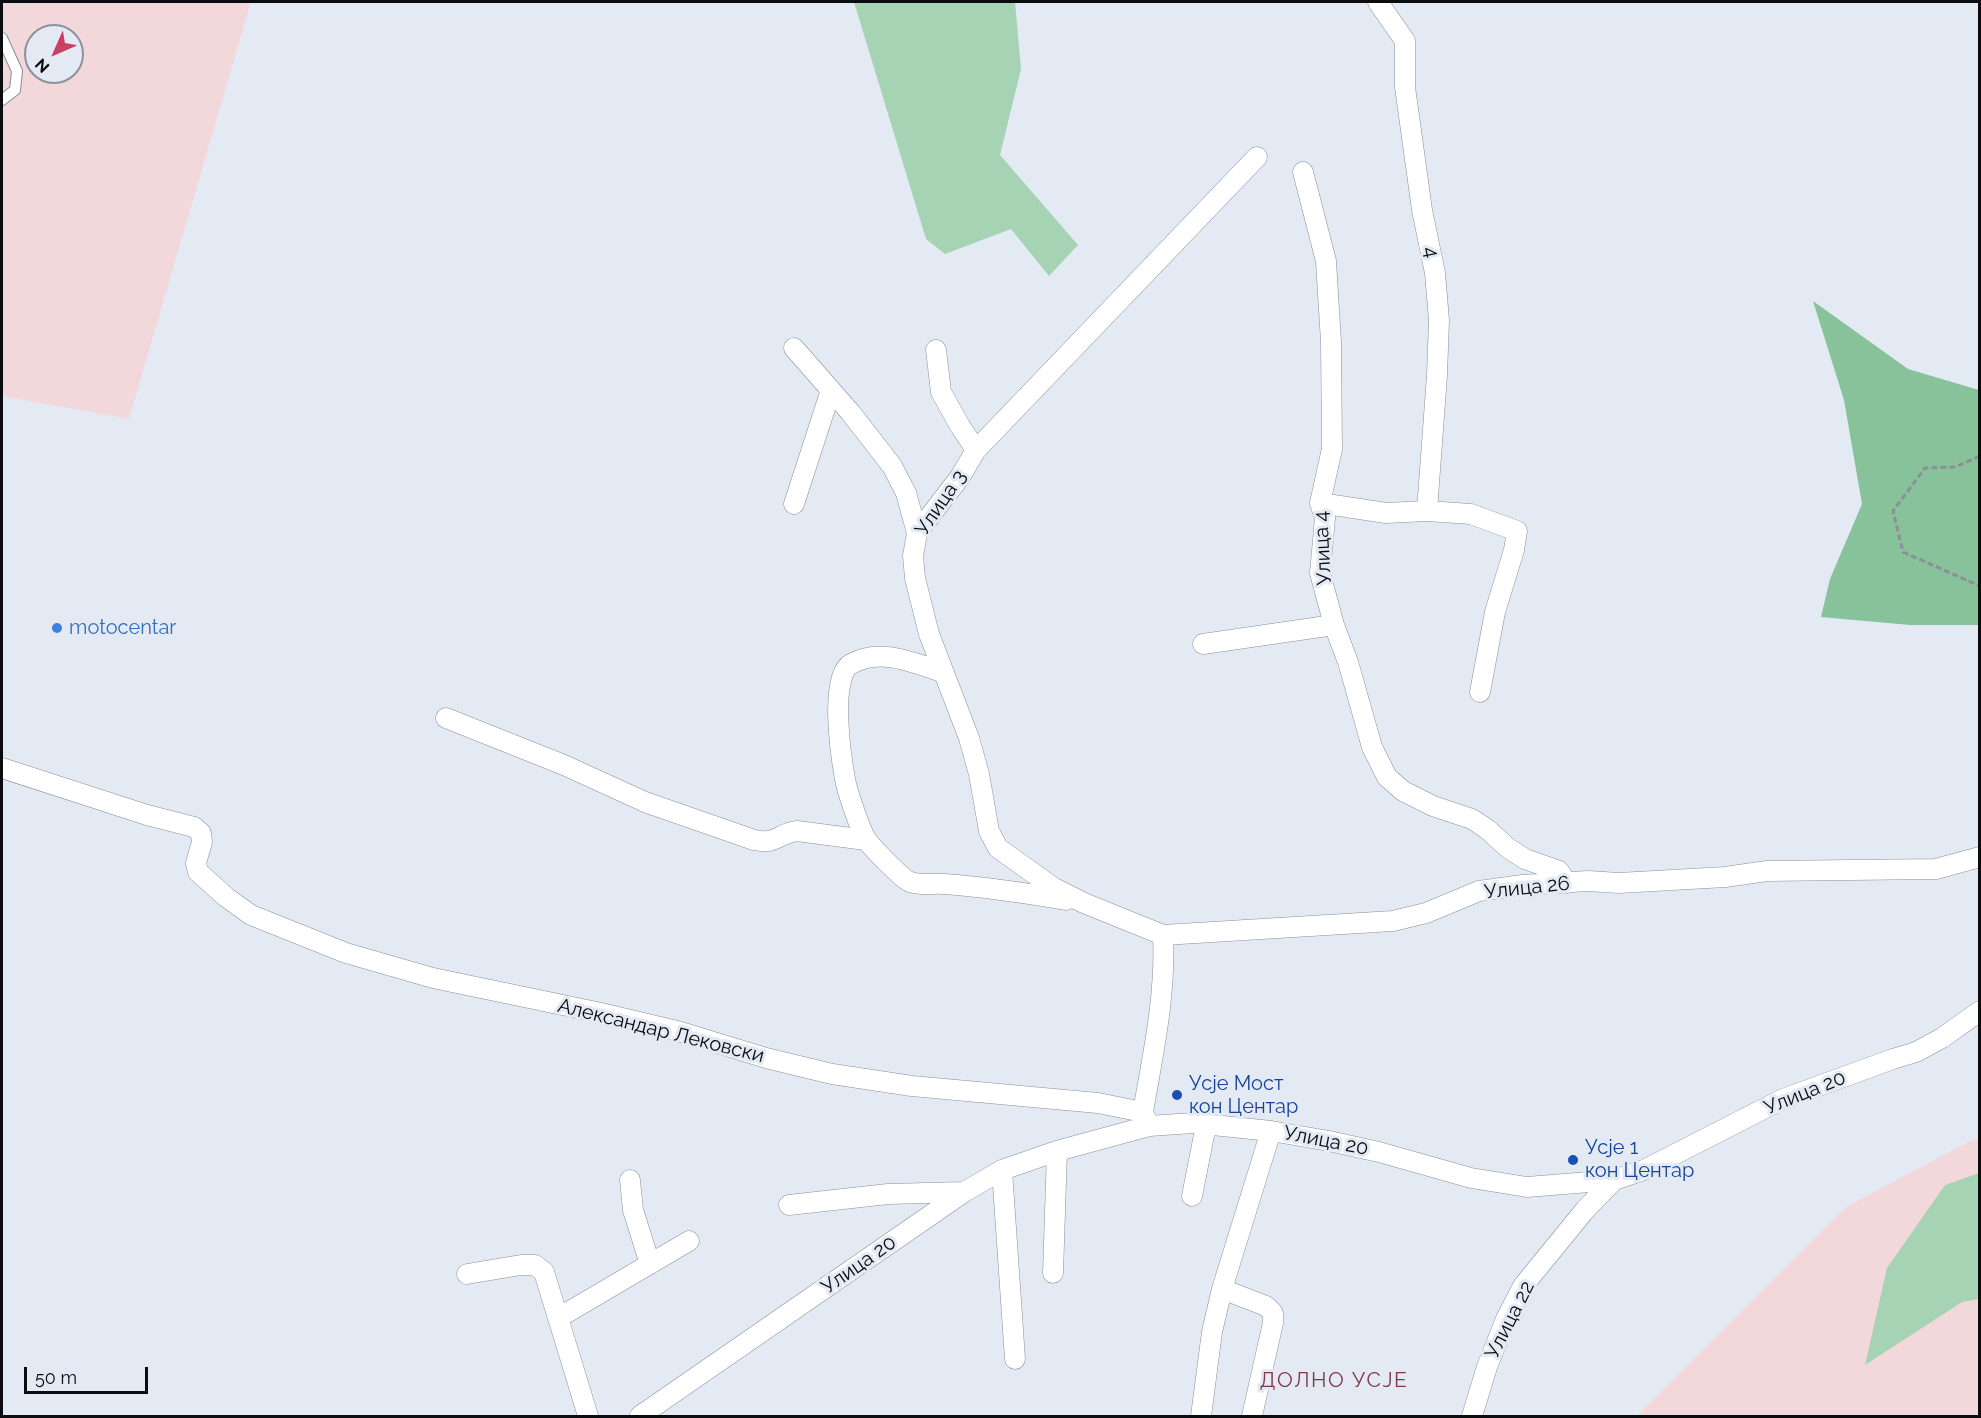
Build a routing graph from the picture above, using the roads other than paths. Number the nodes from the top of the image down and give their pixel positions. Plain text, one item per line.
1 (1378, 2) edge
2 (2, 38) edge
3 (2, 100) edge
4 (1257, 157) dead end
5 (1303, 172) dead end
6 (794, 348) dead end
7 (936, 350) dead end
8 (831, 390) junction
9 (976, 450) junction
10 (1320, 502) junction
11 (794, 504) dead end
12 (1427, 511) junction
13 (917, 533) junction
14 (1334, 625) junction
15 (1203, 644) dead end
16 (943, 672) junction
17 (1480, 692) dead end
18 (446, 718) dead end
19 (2, 768) edge
20 (866, 840) junction
21 (1980, 858) edge
22 (1567, 883) junction
23 (1084, 903) junction
24 (1163, 935) junction
25 (1980, 1011) edge
26 (1146, 1119) junction
27 (1206, 1125) junction
28 (1271, 1131) junction
29 (1057, 1151) junction
30 (1002, 1170) junction
31 (630, 1180) dead end
32 (1614, 1180) junction
33 (964, 1192) junction
34 (1192, 1196) dead end
35 (789, 1205) dead end
36 (689, 1241) dead end
37 (650, 1264) junction
38 (1053, 1273) dead end
39 (467, 1274) dead end
40 (1222, 1289) junction
41 (558, 1318) junction
42 (1015, 1359) dead end
43 (588, 1416) edge
44 (640, 1416) edge
45 (1201, 1416) edge
46 (1252, 1416) edge
47 (1472, 1416) edge

1 - 12 street, 4
2 - 3 lane
4 - 9 street, Улица 3
5 - 10 street, Улица 4
6 - 8 street
7 - 9 street
8 - 11 street
8 - 13 street
9 - 13 street, Улица 3
10 - 12 street
10 - 14 street, Улица 4
12 - 17 street
13 - 16 street, Улица 3
14 - 15 street
14 - 22 street, Улица 4
16 - 20 street
16 - 23 street, Улица 3
18 - 20 street
19 - 26 street, Александар Лековски
20 - 23 street
21 - 22 street, Улица 26
22 - 24 street, Улица 26
23 - 24 street, Улица 26
24 - 26 street
25 - 32 street, Улица 20
26 - 27 street, Улица 20
26 - 29 street, Улица 20
27 - 28 street, Улица 20
27 - 34 street
28 - 32 street, Улица 20
28 - 40 street
29 - 30 street, Улица 20
29 - 38 street
30 - 33 street, Улица 20
30 - 42 street
31 - 37 street
32 - 47 street, Улица 22
33 - 35 street
33 - 44 street, Улица 20
36 - 37 street
37 - 41 street
39 - 41 street
40 - 45 street
40 - 46 street
41 - 43 street

